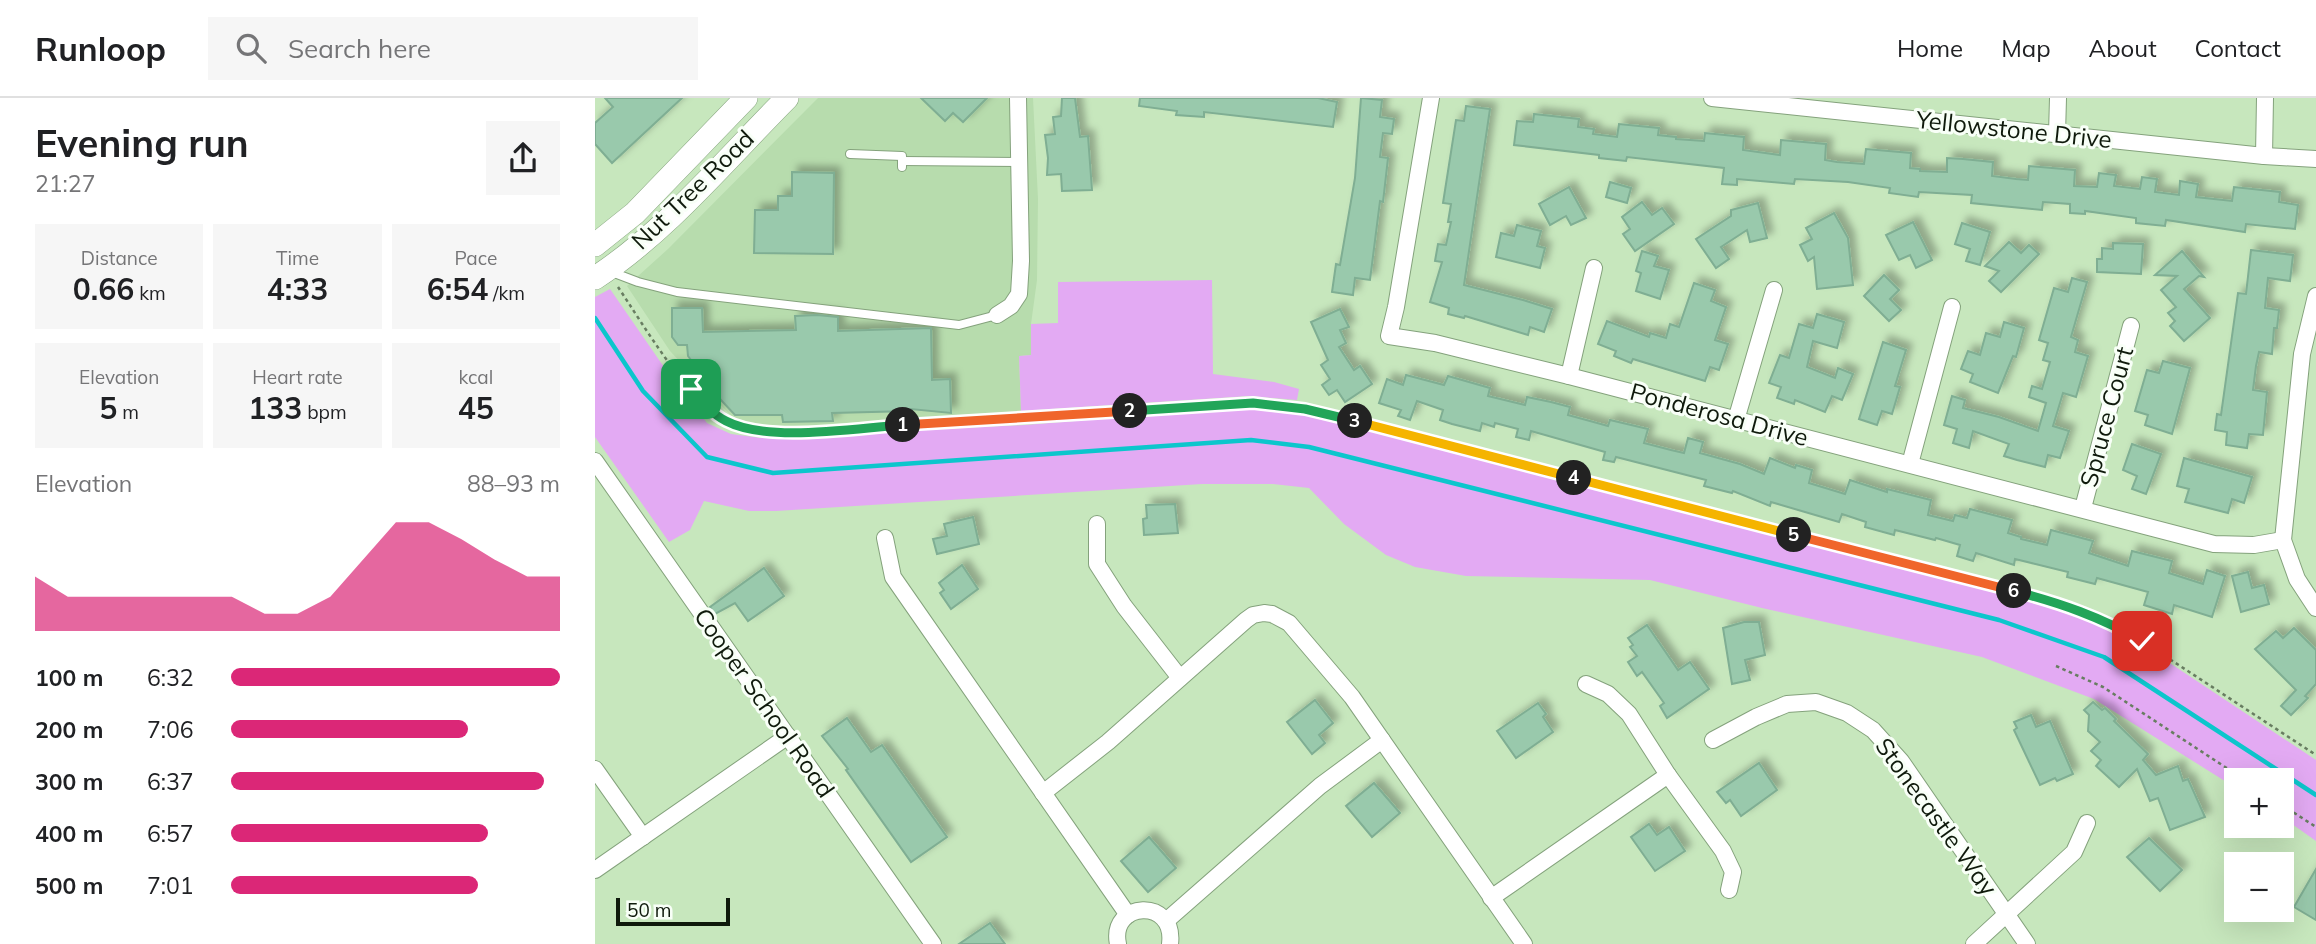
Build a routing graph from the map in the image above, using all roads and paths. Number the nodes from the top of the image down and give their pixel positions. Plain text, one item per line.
1 (746, 98) edge
2 (787, 98) edge
3 (1018, 98) edge
4 (1431, 98) edge
5 (1712, 98) edge
6 (2058, 98) edge
7 (2265, 98) edge
8 (1850, 106) edge
9 (2057, 134) junction
10 (850, 154) dead end
11 (2265, 156) junction
12 (2316, 159) edge
13 (1019, 162) junction
14 (595, 245) edge
15 (1594, 268) dead end
16 (600, 274) edge
17 (1774, 290) dead end
18 (2316, 296) edge
19 (1952, 307) dead end
20 (997, 315) joint
21 (2131, 326) dead end
22 (1569, 376) junction
23 (1736, 419) junction
24 (595, 461) edge
25 (1910, 464) junction
26 (2083, 508) junction
27 (1097, 524) dead end
28 (885, 538) dead end
29 (2283, 540) junction
30 (2316, 608) edge
31 (2056, 666) dead end
32 (1180, 678) junction
33 (1586, 684) dead end
34 (788, 736) junction
35 (1382, 740) junction
36 (1713, 740) dead end
37 (2316, 755) edge
38 (2227, 768) edge
39 (595, 769) edge
40 (1668, 775) junction
41 (1043, 793) junction
42 (2294, 813) edge
43 (2087, 823) dead end
44 (2316, 827) edge
45 (643, 837) junction
46 (595, 870) edge
47 (1729, 890) dead end
48 (1491, 898) junction
49 (1128, 915) junction
50 (2007, 916) junction
51 (1166, 921) junction
52 (933, 944) edge
53 (1118, 944) edge
54 (1170, 944) edge
55 (1524, 944) edge
56 (1974, 944) edge
57 (2027, 944) edge

1 - 14 main road, Nut Tree Road
2 - 16 main road, Nut Tree Road
3 - 13 street
4 - 22 street, Ponderosa Drive
5 - 8 street, Yellowstone Drive
6 - 9 street
7 - 11 street
8 - 9 street, Yellowstone Drive
9 - 11 street, Yellowstone Drive
10 - 13 lane
11 - 12 street, Yellowstone Drive
13 - 20 street
15 - 22 street
16 - 20 lane
16 - 37 path
17 - 23 street
18 - 29 street
19 - 25 street
21 - 26 street, Spruce Court
22 - 23 street, Ponderosa Drive
23 - 25 street, Ponderosa Drive
24 - 34 street, Cooper School Road
25 - 26 street, Ponderosa Drive
26 - 29 street, Ponderosa Drive
27 - 32 street
28 - 41 street
29 - 30 street
31 - 38 path
32 - 35 street
32 - 41 street
33 - 40 street
34 - 45 street
34 - 52 street, Cooper School Road
35 - 48 street
35 - 51 street
36 - 50 street, Stonecastle Way
39 - 45 street
40 - 47 street
40 - 48 street
41 - 49 street
42 - 44 path
43 - 50 street
45 - 46 street
48 - 55 street
49 - 51 street
49 - 53 street
50 - 56 street
50 - 57 street, Stonecastle Way
51 - 54 street

